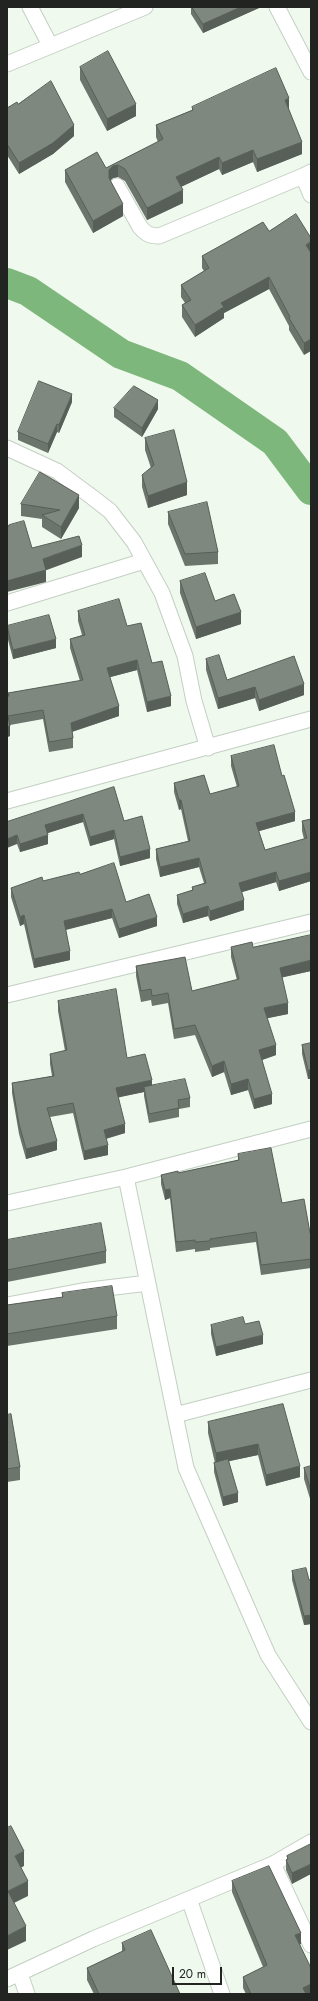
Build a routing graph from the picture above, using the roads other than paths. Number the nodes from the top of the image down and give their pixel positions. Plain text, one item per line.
1 (30, 7) edge
2 (145, 7) edge
3 (277, 7) edge
4 (50, 45) junction
5 (7, 64) edge
6 (311, 72) edge
7 (307, 174) edge
8 (117, 186) dead end
9 (311, 195) edge
10 (7, 448) edge
11 (144, 561) junction
12 (7, 603) edge
13 (311, 719) edge
14 (208, 748) junction
15 (7, 801) edge
16 (311, 922) edge
17 (7, 995) edge
18 (311, 1129) edge
19 (126, 1177) junction
20 (7, 1203) edge
21 (148, 1283) junction
22 (7, 1305) edge
23 (311, 1380) edge
24 (175, 1416) junction
25 (311, 1722) edge
26 (311, 1842) edge
27 (273, 1864) junction
28 (189, 1899) junction
29 (311, 1945) edge
30 (13, 1977) edge
31 (26, 1994) edge
32 (222, 1994) edge

1 - 4 street
2 - 4 street
3 - 6 street
4 - 5 street
7 - 8 street
7 - 9 street
10 - 11 street
11 - 12 street
11 - 14 street
13 - 14 street
14 - 15 street
16 - 17 street
18 - 19 street
19 - 20 street
19 - 21 street
21 - 22 street
21 - 24 street
23 - 24 street
24 - 25 street
26 - 27 street
27 - 28 street
27 - 29 street
28 - 30 street
28 - 32 street
30 - 31 street

